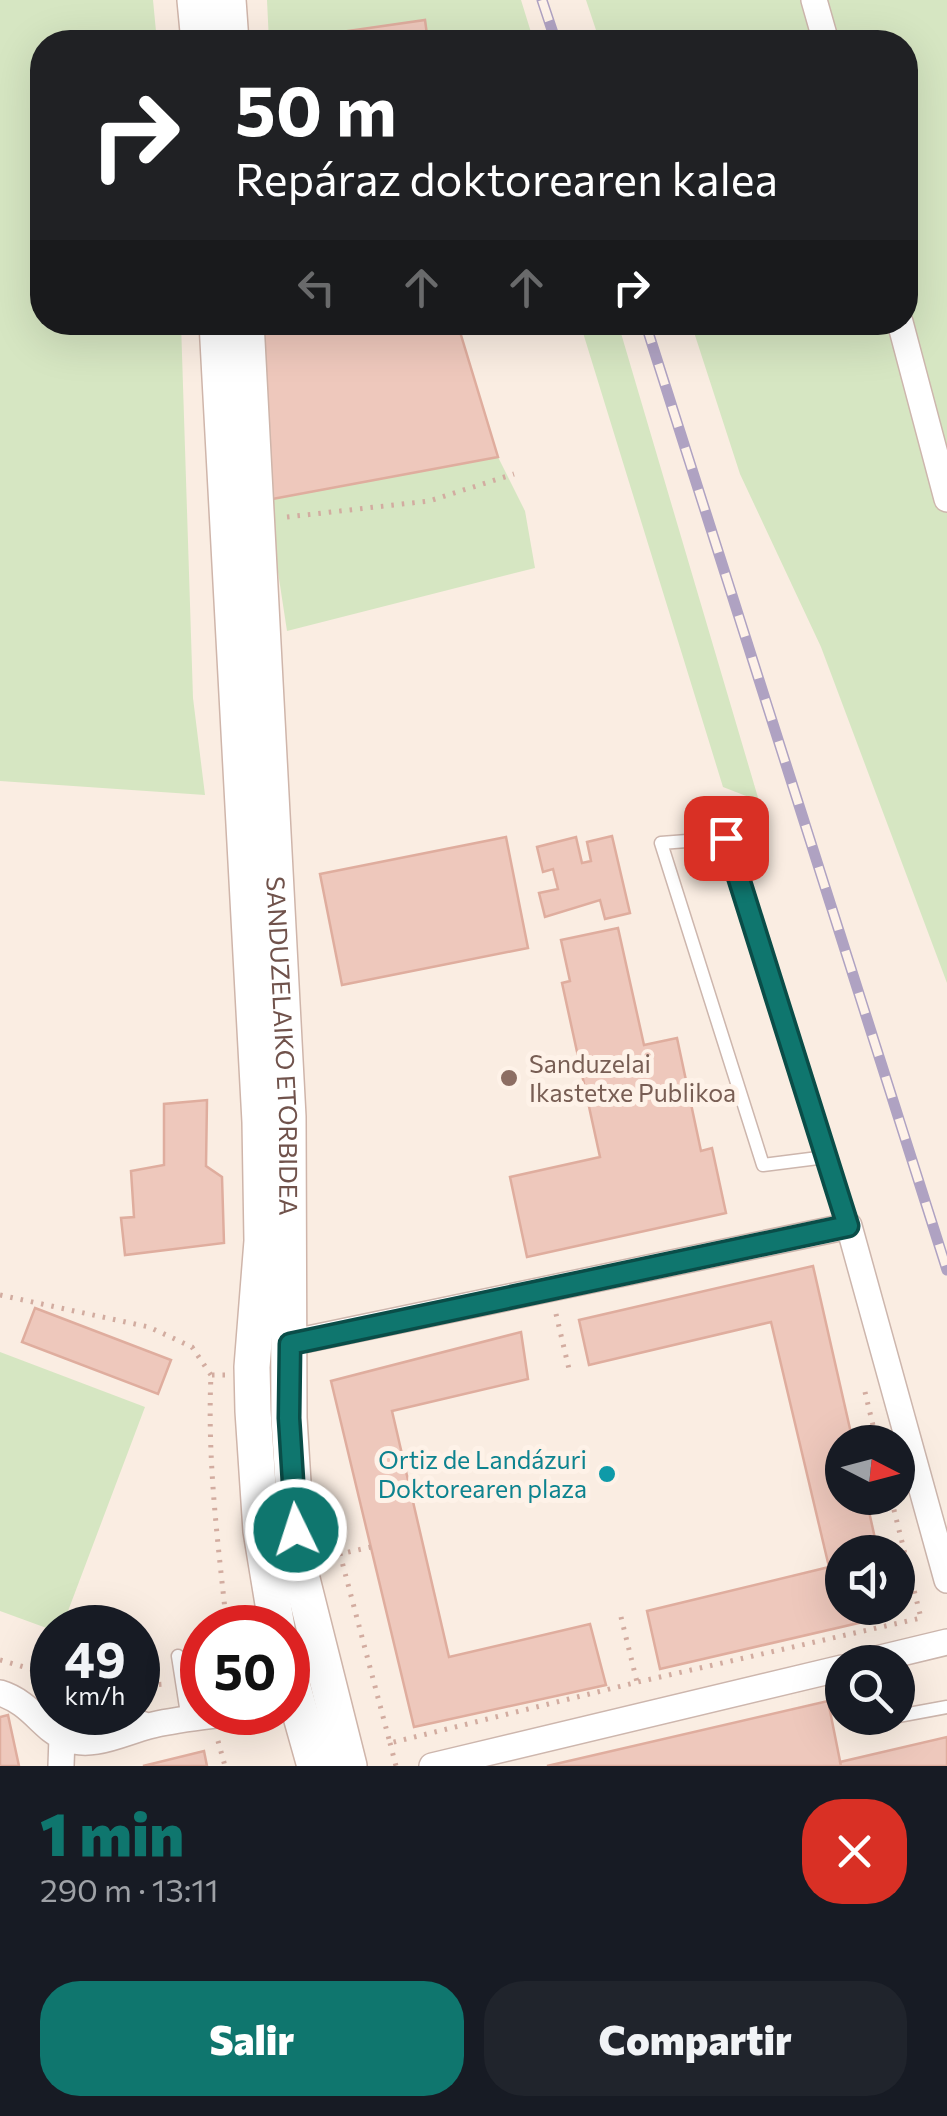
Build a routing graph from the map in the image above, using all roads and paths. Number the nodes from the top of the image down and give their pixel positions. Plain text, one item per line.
1 (195, 0) edge
2 (228, 0) edge
3 (814, 0) edge
4 (198, 30) edge
5 (230, 30) edge
6 (823, 30) edge
7 (218, 335) edge
8 (247, 335) edge
9 (903, 335) edge
10 (514, 474) dead end
11 (947, 499) edge
12 (256, 520) junction
13 (826, 1157) junction
14 (848, 1226) junction
15 (0, 1295) edge
16 (520, 1295) junction
17 (290, 1344) junction
18 (569, 1369) dead end
19 (238, 1374) dead end
20 (211, 1376) junction
21 (863, 1385) dead end
22 (874, 1425) edge
23 (324, 1482) dead end
24 (895, 1515) edge
25 (371, 1547) dead end
26 (340, 1554) junction
27 (947, 1580) edge
28 (225, 1605) edge
29 (273, 1605) edge
30 (299, 1605) edge
31 (621, 1617) dead end
32 (947, 1642) edge
33 (915, 1650) edge
34 (178, 1656) dead end
35 (0, 1660) edge
36 (30, 1669) edge
37 (180, 1669) edge
38 (825, 1672) edge
39 (638, 1682) junction
40 (0, 1693) edge
41 (947, 1707) edge
42 (310, 1708) edge
43 (915, 1713) edge
44 (646, 1716) junction
45 (63, 1735) edge
46 (122, 1735) edge
47 (309, 1735) edge
48 (62, 1738) junction
49 (218, 1738) dead end
50 (390, 1743) junction
51 (60, 1766) edge
52 (224, 1766) edge
53 (316, 1766) edge
54 (349, 1766) edge
55 (396, 1766) edge
56 (432, 1766) edge

1 - 4 main road
2 - 5 main road
3 - 6 street
7 - 29 main road, SANDUZELAIKO ETORBIDEA
8 - 12 main road, SANDUZELAIKO ETORBIDEA
9 - 11 street
10 - 12 path
12 - 17 main road, SANDUZELAIKO ETORBIDEA
13 - 13 lane
13 - 14 lane
14 - 16 street
14 - 27 street
15 - 20 path
16 - 17 street
16 - 18 path
17 - 30 main road, SANDUZELAIKO ETORBIDEA
19 - 20 path
20 - 28 path
21 - 22 path
23 - 26 path
24 - 39 path
25 - 26 path
26 - 50 path
31 - 39 path
32 - 33 street
34 - 37 lane
35 - 36 path
38 - 44 street
39 - 44 path
39 - 50 path
40 - 48 street
41 - 43 lane
42 - 54 main road, SANDUZELAIKO ETORBIDEA
44 - 56 street
45 - 48 street
46 - 48 street
47 - 53 main road, SANDUZELAIKO ETORBIDEA
48 - 51 street
49 - 52 path
50 - 55 path

